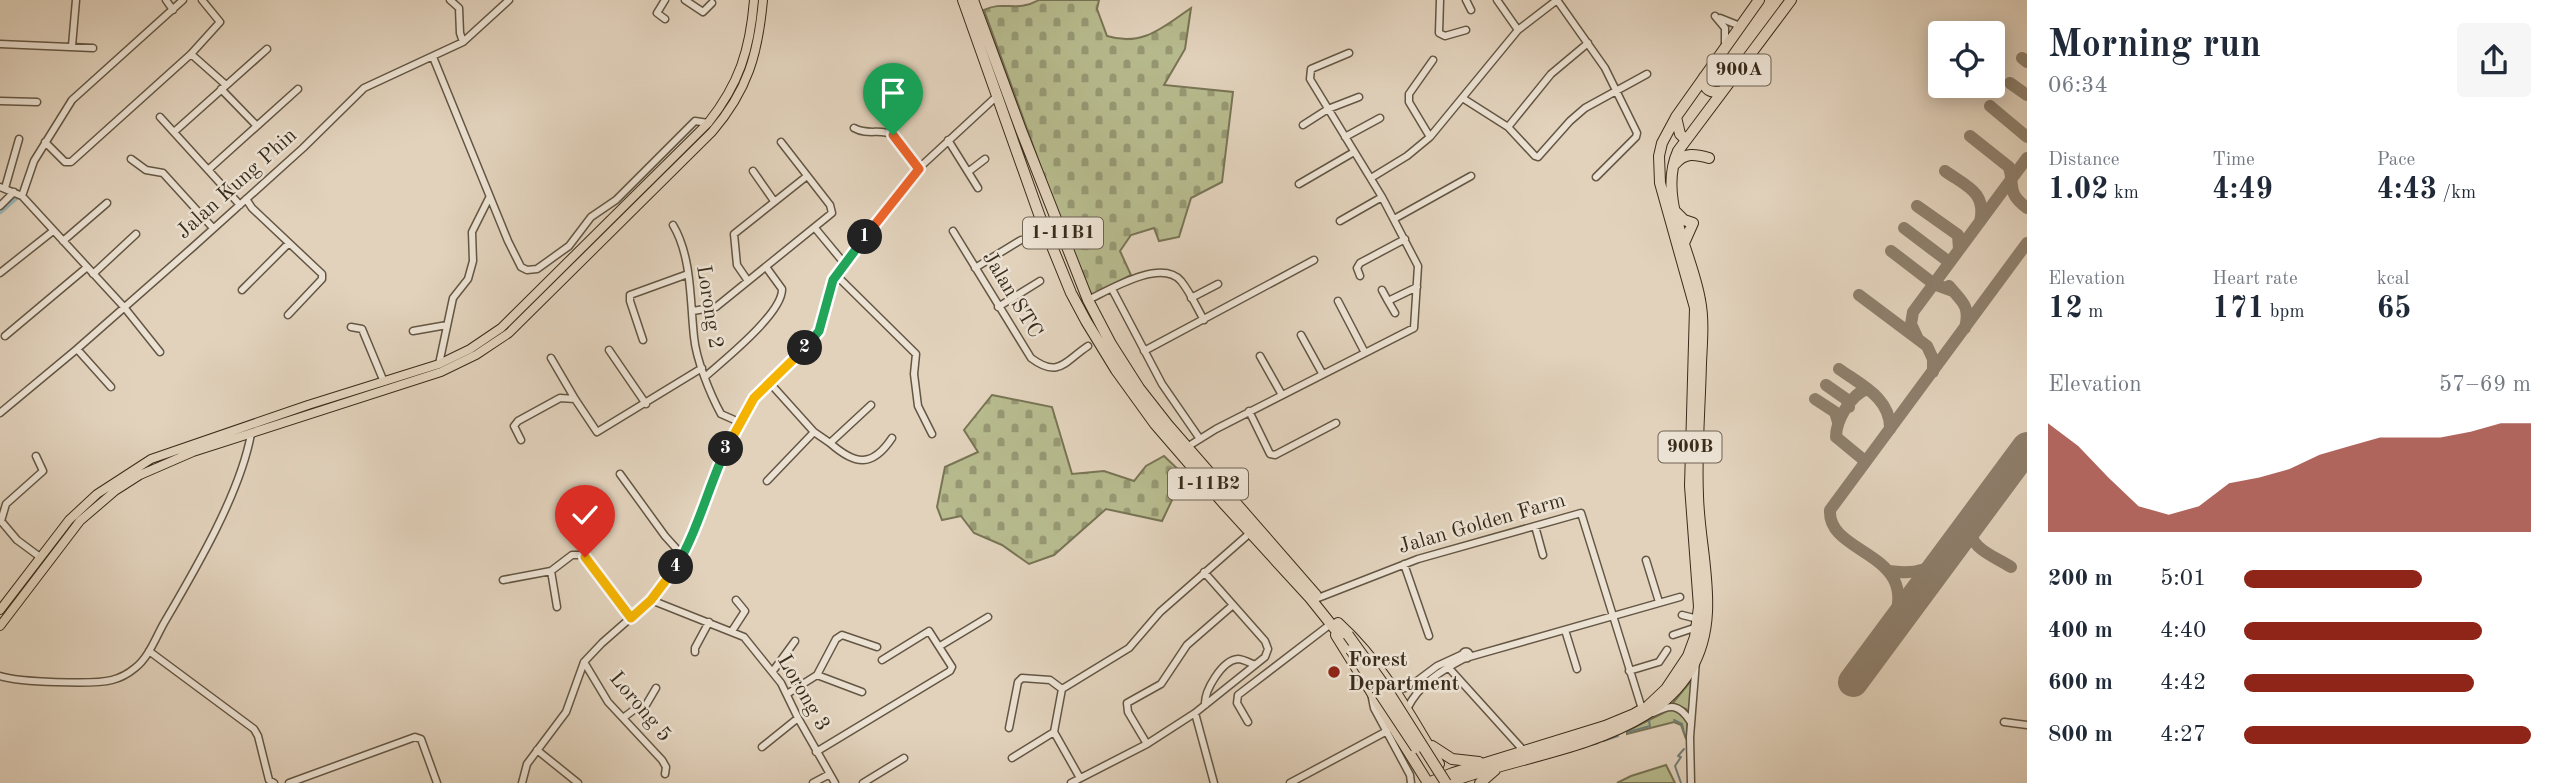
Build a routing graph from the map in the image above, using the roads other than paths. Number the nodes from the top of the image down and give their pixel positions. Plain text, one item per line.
1 (76, 0) edge
2 (166, 0) edge
3 (183, 0) edge
4 (202, 0) edge
5 (450, 0) edge
6 (509, 0) edge
7 (665, 0) edge
8 (685, 0) edge
9 (754, 0) edge
10 (763, 0) edge
11 (963, 0) edge
12 (973, 0) edge
13 (1440, 0) edge
14 (1466, 0) edge
15 (1497, 0) edge
16 (1557, 0) edge
17 (1759, 0) edge
18 (1791, 0) edge
19 (712, 3) dead end
20 (173, 10) junction
21 (1471, 10) dead end
22 (665, 19) dead end
23 (1740, 26) junction
24 (1466, 30) dead end
25 (1518, 30) junction
26 (463, 42) junction
27 (1588, 43) junction
28 (0, 44) edge
29 (72, 46) junction
30 (93, 48) dead end
31 (1725, 48) junction
32 (267, 49) dead end
33 (1349, 53) dead end
34 (191, 54) junction
35 (433, 57) junction
36 (1433, 60) dead end
37 (1647, 74) dead end
38 (1704, 77) junction
39 (224, 87) junction
40 (298, 89) dead end
41 (1617, 89) junction
42 (1723, 92) junction
43 (997, 96) junction
44 (1359, 97) dead end
45 (1464, 99) junction
46 (0, 101) edge
47 (37, 102) dead end
48 (1328, 109) junction
49 (160, 117) dead end
50 (1676, 117) junction
51 (1380, 118) dead end
52 (708, 124) junction
53 (1303, 125) dead end
54 (257, 126) junction
55 (1508, 127) junction
56 (854, 128) dead end
57 (174, 132) junction
58 (1345, 136) junction
59 (1430, 137) junction
60 (19, 139) dead end
61 (1686, 140) junction
62 (947, 141) junction
63 (45, 142) junction
64 (781, 142) dead end
65 (1354, 152) junction
66 (1709, 158) dead end
67 (131, 159) dead end
68 (985, 159) dead end
69 (919, 169) junction
70 (1671, 169) junction
71 (208, 170) junction
72 (753, 172) dead end
73 (968, 172) junction
74 (807, 176) junction
75 (1471, 176) dead end
76 (1596, 177) dead end
77 (1371, 178) junction
78 (1299, 184) dead end
79 (3, 188) edge
80 (978, 188) dead end
81 (14, 192) junction
82 (22, 196) junction
83 (489, 196) junction
84 (1382, 197) junction
85 (775, 201) junction
86 (243, 202) junction
87 (107, 203) dead end
88 (0, 206) edge
89 (1055, 212) junction
90 (592, 217) junction
91 (1041, 217) junction
92 (1394, 219) junction
93 (1340, 221) dead end
94 (605, 225) junction
95 (673, 225) dead end
96 (213, 228) junction
97 (815, 228) junction
98 (53, 231) junction
99 (953, 231) dead end
100 (136, 234) dead end
101 (1405, 239) junction
102 (1021, 240) dead end
103 (63, 241) junction
104 (289, 243) junction
105 (1314, 260) dead end
106 (844, 263) junction
107 (766, 267) junction
108 (86, 268) junction
109 (975, 268) junction
110 (0, 273) edge
111 (93, 274) junction
112 (688, 274) junction
113 (836, 275) junction
114 (1360, 276) dead end
115 (748, 281) junction
116 (1040, 281) dead end
117 (1218, 284) dead end
118 (1417, 287) junction
119 (1112, 289) junction
120 (242, 290) dead end
121 (1382, 290) dead end
122 (1191, 298) junction
123 (1088, 300) junction
124 (1338, 301) dead end
125 (1388, 301) junction
126 (124, 307) junction
127 (998, 307) junction
128 (693, 311) junction
129 (1395, 313) dead end
130 (288, 315) dead end
131 (1204, 320) junction
132 (1086, 321) junction
133 (447, 325) junction
134 (351, 327) dead end
135 (413, 331) dead end
136 (1301, 335) dead end
137 (5, 336) dead end
138 (643, 340) dead end
139 (1088, 346) junction
140 (78, 349) junction
141 (609, 350) dead end
142 (1144, 351) junction
143 (1364, 351) junction
144 (160, 352) dead end
145 (1261, 356) dead end
146 (551, 358) dead end
147 (439, 364) junction
148 (702, 368) junction
149 (1116, 370) junction
150 (1322, 373) junction
151 (706, 376) junction
152 (384, 382) junction
153 (769, 382) junction
154 (111, 387) dead end
155 (1282, 395) junction
156 (575, 399) junction
157 (646, 404) junction
158 (871, 405) dead end
159 (1249, 411) junction
160 (0, 413) edge
161 (739, 422) junction
162 (1336, 423) dead end
163 (814, 432) junction
164 (251, 434) junction
165 (932, 434) dead end
166 (892, 438) dead end
167 (521, 440) dead end
168 (831, 443) junction
169 (1194, 446) junction
170 (36, 456) dead end
171 (620, 474) dead end
172 (767, 481) dead end
173 (1535, 526) junction
174 (1250, 533) junction
175 (1544, 555) dead end
176 (683, 556) junction
177 (40, 557) junction
178 (1646, 560) dead end
179 (1404, 564) junction
180 (551, 572) junction
181 (1204, 572) junction
182 (503, 580) dead end
183 (1680, 597) dead end
184 (1318, 598) junction
185 (651, 600) junction
186 (736, 600) dead end
187 (1659, 602) junction
188 (1233, 605) junction
189 (557, 607) dead end
190 (0, 610) edge
191 (1682, 615) dead end
192 (988, 617) dead end
193 (1612, 617) junction
194 (631, 618) junction
195 (709, 622) junction
196 (1335, 623) junction
197 (1698, 623) junction
198 (0, 626) edge
199 (1565, 630) junction
200 (732, 631) junction
201 (1428, 633) dead end
202 (1673, 635) dead end
203 (795, 641) dead end
204 (940, 646) junction
205 (877, 647) dead end
206 (1667, 650) dead end
207 (149, 651) junction
208 (695, 652) dead end
209 (1466, 655) junction
210 (1696, 659) junction
211 (882, 660) dead end
212 (584, 662) junction
213 (1255, 665) junction
214 (1448, 667) junction
215 (1577, 668) dead end
216 (773, 671) junction
217 (1629, 671) junction
218 (817, 675) junction
219 (0, 676) edge
220 (656, 688) dead end
221 (1415, 688) junction
222 (1062, 689) junction
223 (1396, 690) junction
224 (1371, 691) junction
225 (862, 692) dead end
226 (788, 694) junction
227 (1205, 705) junction
228 (1407, 709) junction
229 (1642, 709) junction
230 (1195, 713) junction
231 (623, 718) junction
232 (798, 718) junction
233 (1248, 722) dead end
234 (1637, 722) junction
235 (2004, 722) dead end
236 (1691, 723) junction
237 (2027, 725) edge
238 (1009, 728) dead end
239 (1054, 732) junction
240 (1387, 732) junction
241 (1426, 741) junction
242 (1550, 742) junction
243 (1576, 743) junction
244 (1147, 744) junction
245 (762, 747) dead end
246 (537, 750) junction
247 (1523, 750) junction
248 (816, 752) junction
249 (1433, 754) junction
250 (904, 758) dead end
251 (1012, 758) dead end
252 (1416, 762) junction
253 (1485, 762) junction
254 (1504, 765) junction
255 (665, 774) dead end
256 (828, 775) junction
257 (1080, 778) junction
258 (1443, 780) edge
259 (269, 782) edge
260 (289, 783) edge
261 (437, 783) edge
262 (522, 783) edge
263 (578, 783) edge
264 (813, 783) edge
265 (835, 783) edge
266 (863, 783) edge
267 (1071, 783) edge
268 (1214, 783) edge
269 (1290, 783) edge
270 (1411, 783) edge
271 (1479, 783) edge
272 (1691, 783) edge

1 - 29 street
2 - 20 street
3 - 20 street
4 - 34 street
5 - 26 street
6 - 26 street, Jalan Kung Phin
7 - 22 street
8 - 19 street
9 - 52 main road
10 - 164 main road
11 - 43 highway, 1-11B2
12 - 89 highway, 1-11B1
13 - 24 street
14 - 21 street
15 - 25 street
16 - 25 street
16 - 27 street
17 - 23 highway, 900B
18 - 42 highway, 900A
20 - 63 street
23 - 31 highway, 900B
23 - 31 street
25 - 45 street
26 - 35 street, Jalan Kung Phin
27 - 41 street
27 - 55 street
28 - 29 street
29 - 30 street
31 - 38 highway, 900B
32 - 39 street
33 - 48 street
34 - 39 street
34 - 63 street
35 - 83 street
35 - 86 street, Jalan Kung Phin
36 - 59 street
37 - 41 street
38 - 42 highway
38 - 50 highway, 900B
39 - 54 street
39 - 57 street
40 - 54 street
41 - 55 street
41 - 76 street
42 - 61 highway, 900A
43 - 62 street
43 - 91 highway, 1-11B2
44 - 48 street
45 - 55 street
45 - 59 street
46 - 47 street
48 - 53 street
48 - 58 street
49 - 57 street
50 - 61 highway
50 - 197 highway, 900B
51 - 58 street
52 - 90 street
52 - 94 main road
54 - 71 street
56 - 69 street
57 - 71 street
58 - 65 street
59 - 77 street
60 - 79 street
61 - 70 highway, 900A
62 - 69 street
62 - 73 street
63 - 82 street
64 - 74 street
65 - 77 street
65 - 78 street
66 - 70 highway
67 - 96 street
68 - 73 street
69 - 106 street
70 - 210 highway
71 - 86 street
72 - 85 street
73 - 80 street
74 - 85 street
74 - 97 street
75 - 92 street
77 - 84 street
79 - 81 street
81 - 82 street
81 - 88 street
82 - 98 street
83 - 90 street
83 - 133 street
84 - 92 street
84 - 93 street
85 - 115 street
86 - 96 street, Jalan Kung Phin
86 - 104 street
87 - 103 street
89 - 91 highway
89 - 123 highway, 1-11B1
90 - 94 street
91 - 132 highway, 1-11B2
92 - 101 street
94 - 147 main road
95 - 112 street, Lorong 2
96 - 126 street, Jalan Kung Phin
97 - 106 street
97 - 107 street
98 - 103 street
98 - 110 street
99 - 109 street, Jalan STC
100 - 111 street
101 - 114 street
101 - 118 street
102 - 109 street
103 - 108 street
104 - 120 street
104 - 130 street
105 - 131 street
106 - 113 street
107 - 115 street
107 - 151 street
108 - 111 street
108 - 137 street
109 - 127 street, Jalan STC
111 - 126 street
112 - 128 street, Lorong 2
112 - 138 street
113 - 153 street
113 - 165 street
115 - 128 street
116 - 127 street
117 - 122 street
118 - 125 street
118 - 143 street
119 - 122 street
119 - 123 street
119 - 142 street
121 - 125 street
122 - 131 street
123 - 169 highway, 1-11B1
124 - 143 street
125 - 129 street
126 - 140 street, Jalan Kung Phin
126 - 144 street
127 - 139 street, Jalan STC
128 - 148 street, Lorong 2
131 - 142 street
132 - 139 street
132 - 149 highway, 1-11B2
133 - 135 street
133 - 147 street
134 - 152 street
136 - 150 street
139 - 149 street
140 - 154 street
140 - 160 street, Jalan Kung Phin
141 - 157 street
142 - 169 street
143 - 150 street
145 - 155 street
146 - 156 street
147 - 152 main road
148 - 151 street, Lorong 2
148 - 157 street
149 - 174 highway, 1-11B2
150 - 155 street
151 - 161 street, Lorong 2
152 - 177 main road
153 - 161 street
153 - 163 street
155 - 159 street
156 - 157 street
156 - 167 street
158 - 168 street
159 - 162 street
159 - 169 street
161 - 176 street
163 - 168 street
163 - 172 street
164 - 198 main road
164 - 207 street
166 - 168 street
169 - 184 highway, 1-11B1
170 - 177 street
171 - 176 street
173 - 175 street
173 - 179 street, Jalan Golden Farm
173 - 193 street, Jalan Golden Farm
174 - 181 street
174 - 196 highway, 1-11B2
176 - 185 street
177 - 190 main road
178 - 187 street
179 - 184 street, Jalan Golden Farm
179 - 201 street
180 - 182 street
180 - 189 street
180 - 194 street
181 - 188 street
181 - 222 street
183 - 187 street
184 - 196 highway, 1-11B1
185 - 194 street
185 - 195 street, Lorong 3
186 - 200 street
187 - 193 street
188 - 213 street
188 - 244 street
191 - 197 street
192 - 204 street
193 - 199 street
193 - 217 street, Jalan Golden Farm
194 - 212 street
195 - 200 street, Lorong 3
195 - 208 street
196 - 223 highway
196 - 224 highway
196 - 233 street
196 - 258 highway, 1-11B2, bridge
197 - 202 street
197 - 229 highway, 900B
199 - 209 street
199 - 215 street
200 - 216 street, Lorong 3
203 - 216 street
204 - 211 street
204 - 248 street
205 - 218 street
206 - 217 street
207 - 219 street
207 - 259 street
209 - 214 street
209 - 221 street
210 - 234 highway
210 - 236 street
212 - 231 street, Lorong 5
212 - 246 street
213 - 227 street
213 - 227 street
214 - 221 street
214 - 247 street
216 - 226 street, Lorong 3
217 - 229 street, Jalan Golden Farm
218 - 225 street
218 - 226 street
220 - 231 street
221 - 223 street
221 - 228 street
222 - 238 street
222 - 239 street
223 - 228 highway
224 - 240 street
224 - 252 highway
226 - 232 street, Lorong 3
227 - 230 street
228 - 241 highway
229 - 242 highway, 900B
230 - 244 street
230 - 268 street
231 - 255 street, Lorong 5
232 - 245 street
232 - 248 street, Lorong 3
234 - 236 street
234 - 243 highway
235 - 237 street
236 - 272 street
239 - 251 street
239 - 257 street
240 - 269 street
240 - 270 street
241 - 249 highway
241 - 253 highway
242 - 243 highway
242 - 247 highway, 900B
243 - 254 highway
244 - 257 street
246 - 262 street
246 - 263 street
247 - 253 highway, 900B
248 - 256 street, Lorong 3
249 - 252 highway
249 - 258 highway
250 - 266 street
252 - 258 highway
253 - 258 highway, 900B
254 - 258 highway
254 - 271 highway
256 - 264 street
256 - 265 street, Lorong 3
257 - 267 street
260 - 261 street

